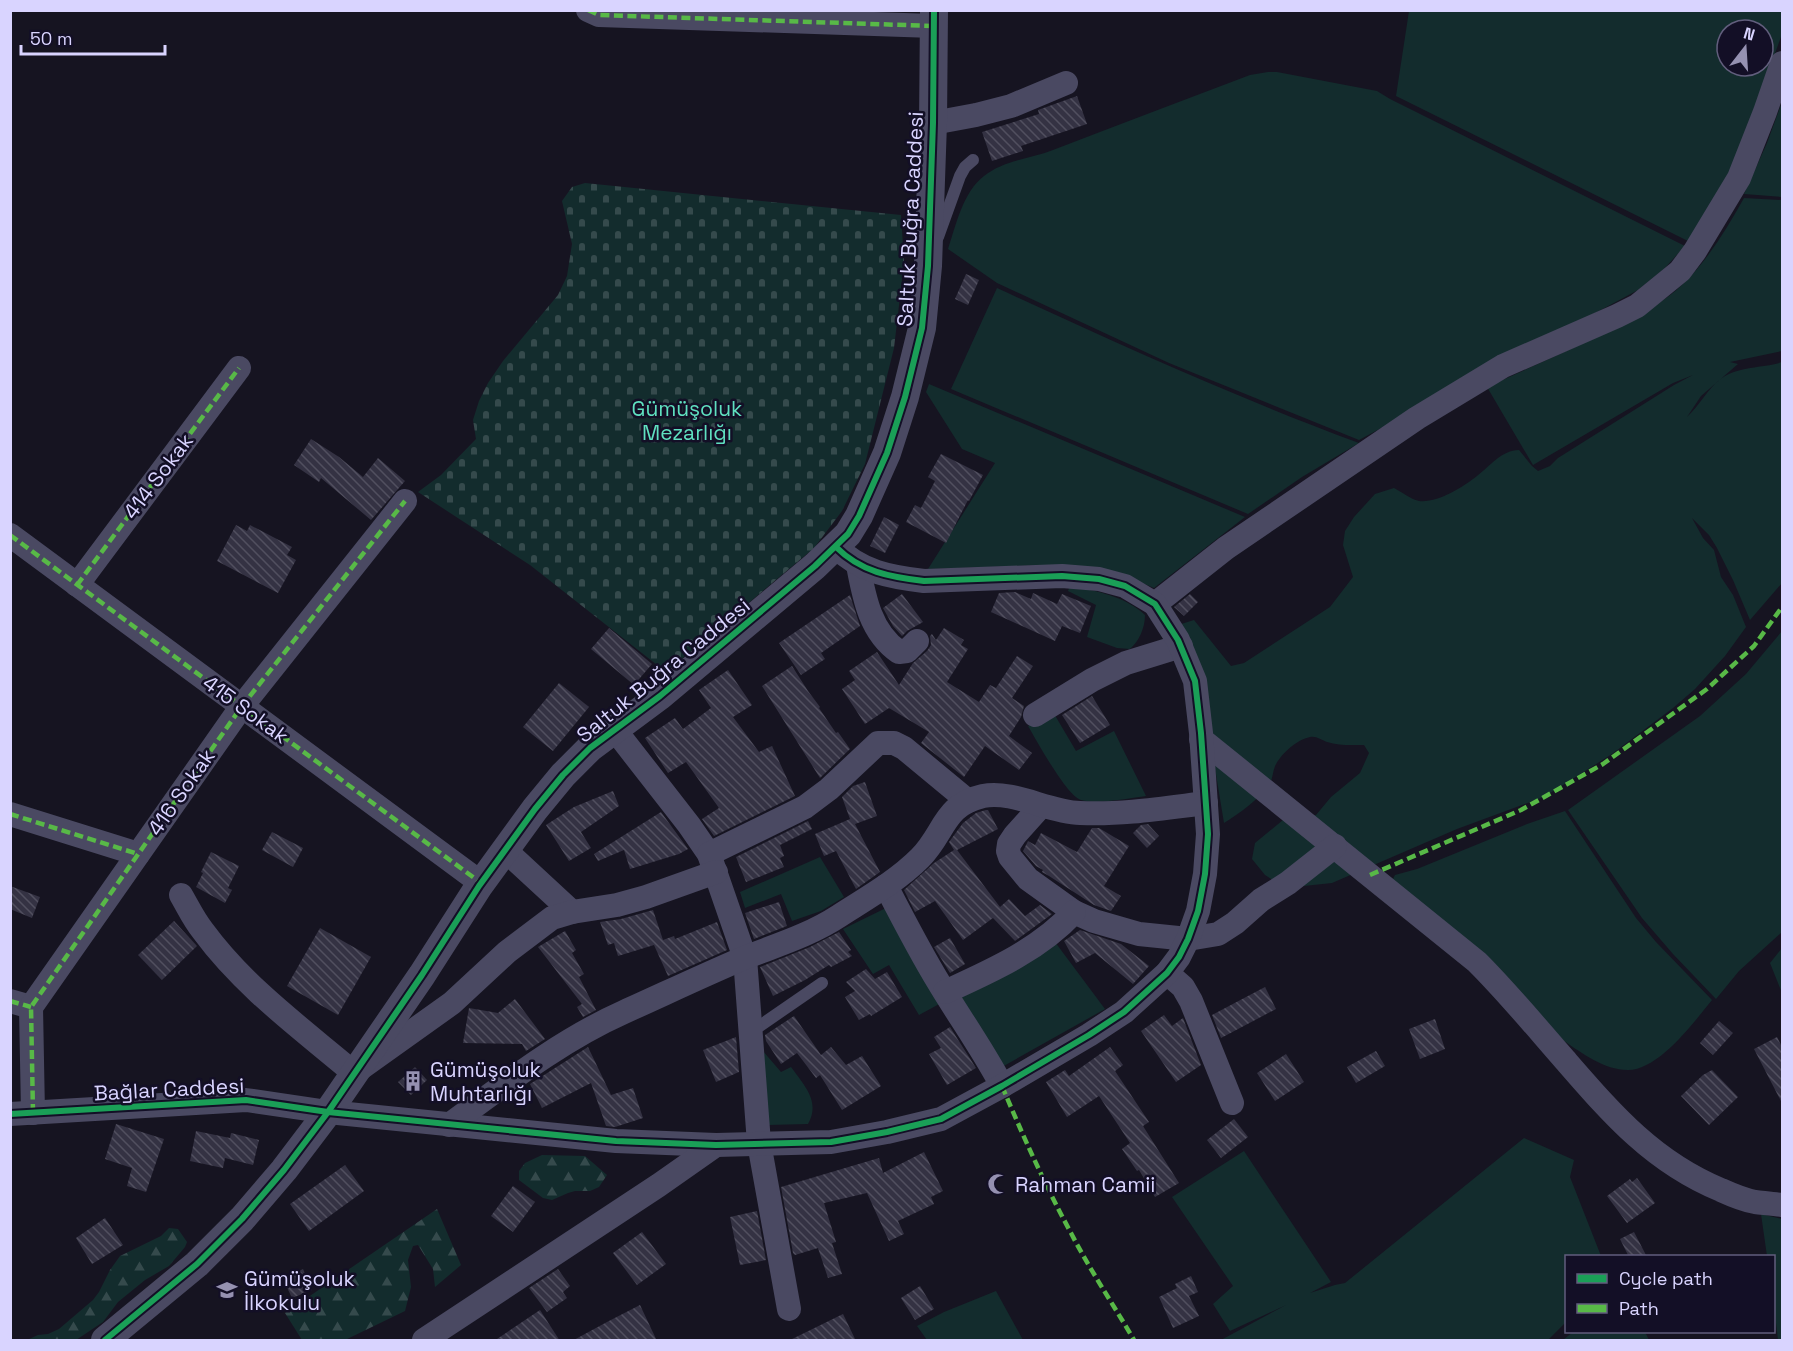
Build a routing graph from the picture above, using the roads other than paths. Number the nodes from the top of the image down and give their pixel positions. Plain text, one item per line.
1 (588, 10) edge
2 (934, 18) edge
3 (1782, 63) edge
4 (1066, 82) dead end
5 (933, 123) junction
6 (973, 160) dead end
7 (928, 266) junction
8 (239, 368) dead end
9 (405, 501) dead end
10 (10, 535) edge
11 (836, 547) junction
12 (858, 565) junction
13 (77, 585) junction
14 (1155, 604) junction
15 (917, 641) dead end
16 (1181, 646) junction
17 (242, 706) junction
18 (1035, 715) dead end
19 (615, 730) junction
20 (1201, 739) junction
21 (968, 801) junction
22 (1206, 803) junction
23 (1041, 806) junction
24 (10, 814) edge
25 (1335, 846) junction
26 (505, 850) junction
27 (138, 854) junction
28 (713, 863) junction
29 (481, 883) junction
30 (886, 886) junction
31 (181, 895) dead end
32 (572, 912) junction
33 (1074, 912) junction
34 (1188, 939) junction
35 (744, 958) junction
36 (1167, 972) junction
37 (822, 982) dead end
38 (945, 992) junction
39 (21, 1004) edge
40 (751, 1032) junction
41 (354, 1073) junction
42 (1002, 1086) junction
43 (1232, 1103) dead end
44 (328, 1112) junction
45 (22, 1113) edge
46 (449, 1125) junction
47 (759, 1143) junction
48 (716, 1145) junction
49 (1782, 1205) edge
50 (789, 1310) dead end
51 (105, 1341) edge
52 (424, 1341) edge

1 - 2 street
2 - 5 street, Saltuk Buğra Caddesi
3 - 14 street
4 - 5 street
5 - 7 street, Saltuk Buğra Caddesi
6 - 7 lane
7 - 11 street, Saltuk Buğra Caddesi
8 - 13 street, 414 Sokak
9 - 17 street, 416 Sokak
10 - 13 street, 415 Sokak
11 - 12 street
11 - 19 street, Saltuk Buğra Caddesi
12 - 14 street
12 - 15 street
13 - 17 street, 415 Sokak
14 - 16 street, Bağlar Caddesi
16 - 18 street
16 - 20 street, Bağlar Caddesi
17 - 27 street, 416 Sokak
17 - 29 street, 415 Sokak
19 - 26 street, Saltuk Buğra Caddesi
19 - 28 street
20 - 22 street, Bağlar Caddesi
20 - 25 street
21 - 23 street
21 - 28 street
21 - 30 street
22 - 23 street
22 - 34 street, Bağlar Caddesi
23 - 33 street
24 - 27 street
25 - 34 street
25 - 49 street
26 - 29 street, Saltuk Buğra Caddesi
26 - 32 street
27 - 39 street, 416 Sokak
28 - 32 street
28 - 35 street
29 - 41 street, Saltuk Buğra Caddesi
30 - 35 street
30 - 38 street
31 - 41 street
32 - 41 street
33 - 34 street
33 - 38 street
34 - 36 street, Bağlar Caddesi
35 - 40 street
35 - 46 street
36 - 42 street, Bağlar Caddesi
36 - 43 street
37 - 40 lane
38 - 42 street
39 - 45 street, 416 Sokak
40 - 47 street
41 - 44 street, Saltuk Buğra Caddesi
42 - 47 street, Bağlar Caddesi
44 - 45 street, Bağlar Caddesi
44 - 46 street, Bağlar Caddesi
44 - 51 street, Saltuk Buğra Caddesi
46 - 48 street, Bağlar Caddesi
47 - 48 street, Bağlar Caddesi
47 - 50 street
48 - 52 street

